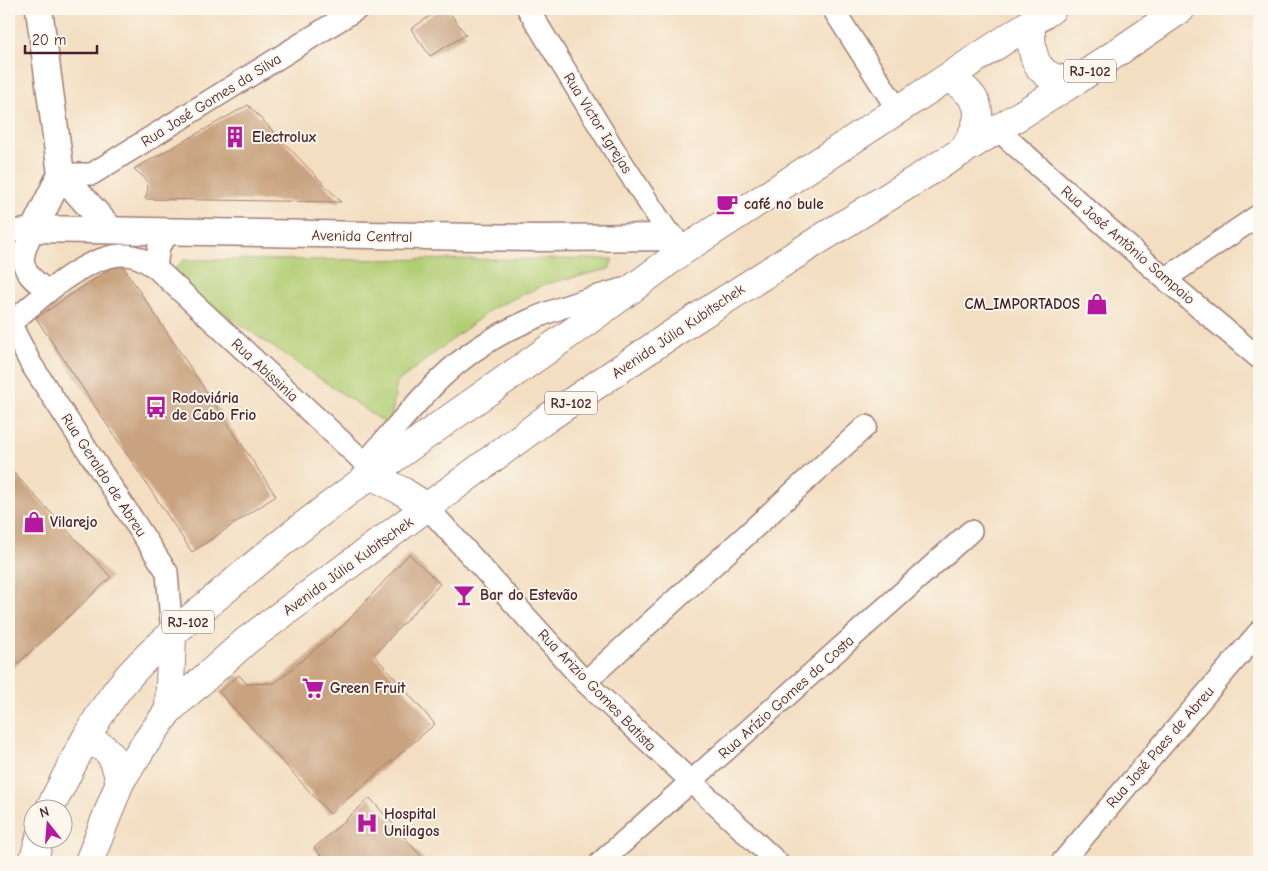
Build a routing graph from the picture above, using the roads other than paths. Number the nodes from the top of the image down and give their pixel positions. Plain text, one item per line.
1 (39, 9) edge
2 (356, 9) edge
3 (528, 9) edge
4 (833, 9) edge
5 (1181, 9) edge
6 (1041, 16) edge
7 (949, 77) junction
8 (1077, 80) junction
9 (897, 110) junction
10 (988, 122) junction
11 (61, 174) junction
12 (1259, 215) edge
13 (34, 229) junction
14 (111, 230) junction
15 (9, 231) edge
16 (171, 232) junction
17 (676, 244) junction
18 (156, 268) junction
19 (1165, 279) junction
20 (637, 286) junction
21 (48, 291) junction
22 (9, 323) edge
23 (1259, 358) edge
24 (866, 426) dead end
25 (368, 469) junction
26 (427, 507) junction
27 (971, 531) dead end
28 (1259, 632) edge
29 (172, 635) junction
30 (585, 682) junction
31 (169, 710) junction
32 (85, 740) junction
33 (120, 782) junction
34 (690, 783) junction
35 (55, 798) edge
36 (37, 848) edge
37 (33, 862) edge
38 (89, 862) edge
39 (601, 862) edge
40 (777, 862) edge
41 (1062, 862) edge

1 - 11 street
2 - 11 street, Rua José Gomes da Silva
3 - 17 street, Rua Victor Igrejas
4 - 9 street
5 - 8 main road, RJ-102
6 - 7 main road, RJ-102
6 - 8 main road
7 - 9 main road, RJ-102
7 - 10 main road
8 - 10 main road, RJ-102
9 - 17 main road, RJ-102
10 - 19 street, Rua José Antônio Sampaio
10 - 26 main road, Avenida Júlia Kubitschek / RJ-102
11 - 13 street
11 - 14 street
12 - 19 street
13 - 14 street, Avenida Central
13 - 15 street
13 - 21 street
14 - 16 street, Avenida Central
16 - 17 street, Avenida Central
16 - 18 street
17 - 20 main road, RJ-102
18 - 21 street, Rua Abissinia
18 - 25 street, Rua Abissinia
19 - 23 street, Rua José Antônio Sampaio
20 - 25 main road, RJ-102
20 - 25 street
21 - 22 street, Rua Abissinia
22 - 29 street, Rua Geraldo de Abreu
24 - 30 street
25 - 26 main road
25 - 29 main road, RJ-102
26 - 30 street, Rua Arizio Gomes Batista
26 - 31 main road, Avenida Júlia Kubitschek / RJ-102
27 - 34 street, Rua Arízio Gomes da Costa
28 - 41 street, Rua José Paes de Abreu
29 - 31 main road
29 - 32 main road, RJ-102
30 - 34 street, Rua Arizio Gomes Batista
31 - 33 main road, Avenida Júlia Kubitschek / RJ-102
32 - 33 main road
32 - 35 main road, RJ-102
33 - 38 main road, Avenida Júlia Kubitschek / RJ-102
34 - 39 street, Rua Arízio Gomes da Costa
34 - 40 street, Rua Arizio Gomes Batista
36 - 37 main road

